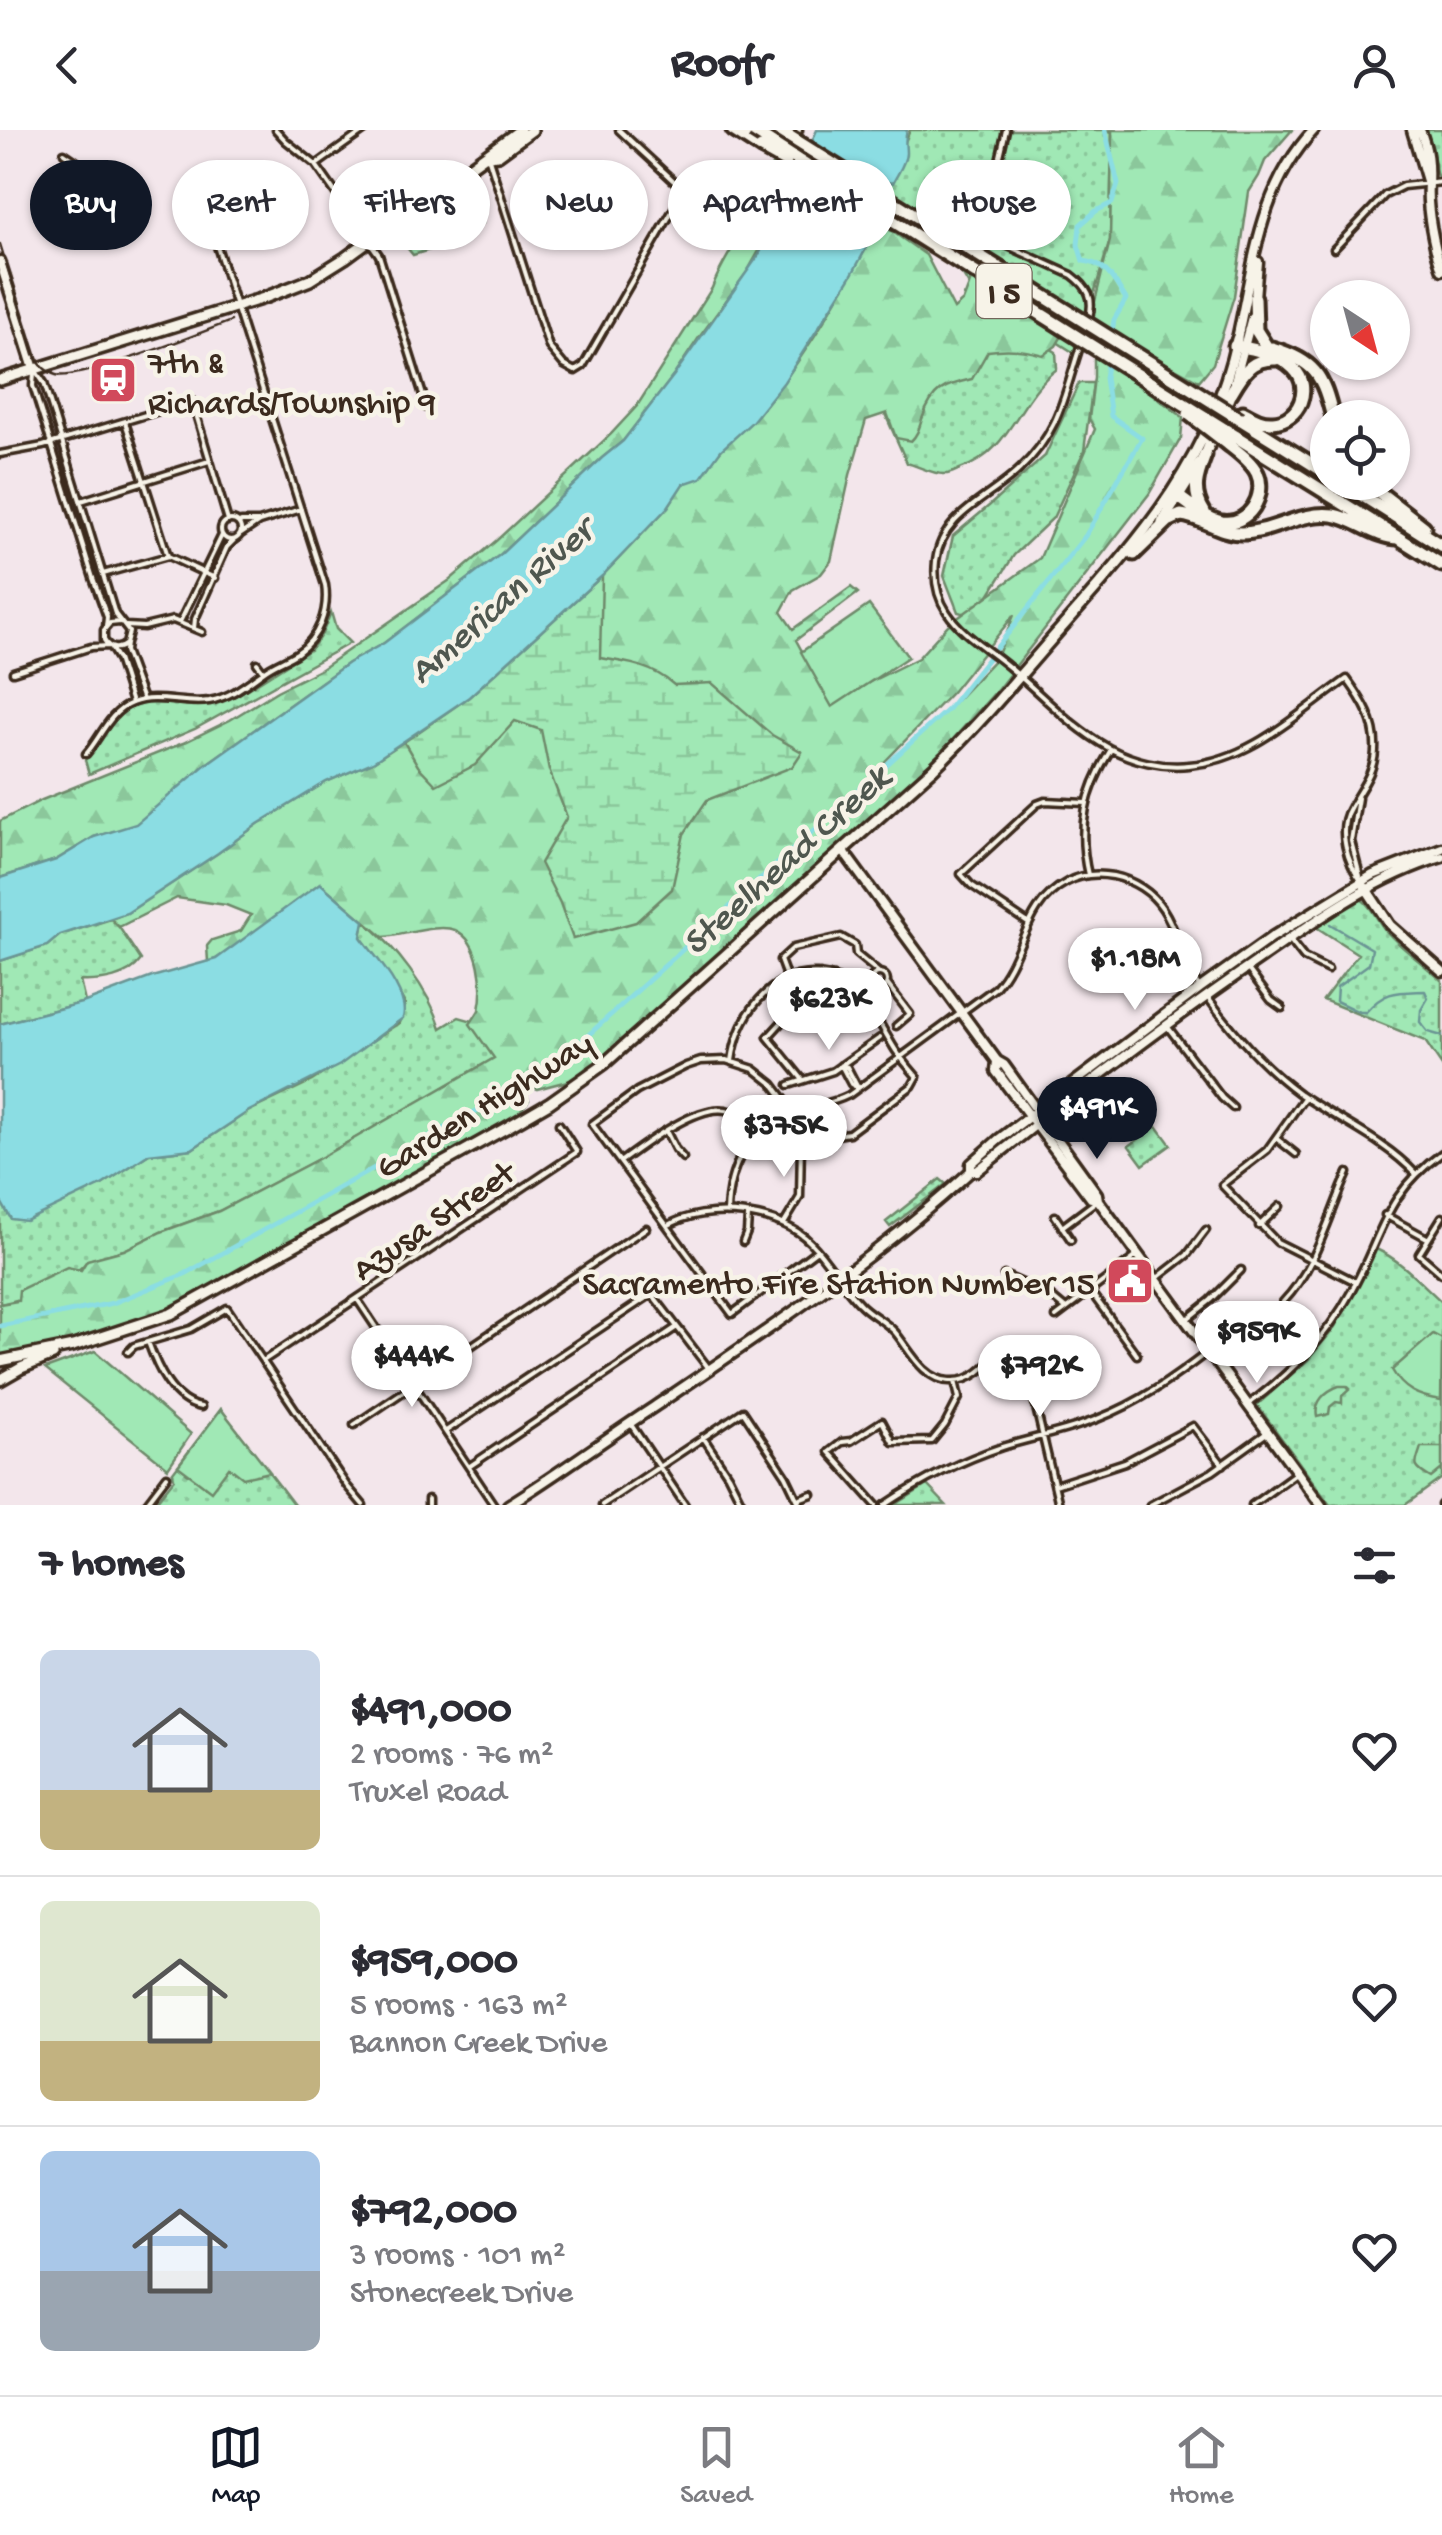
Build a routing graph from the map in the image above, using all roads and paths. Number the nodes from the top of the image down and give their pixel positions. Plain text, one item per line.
1 (276, 130) edge
2 (365, 130) edge
3 (520, 130) edge
4 (532, 130) edge
5 (619, 130) edge
6 (733, 130) edge
7 (778, 130) edge
8 (790, 130) edge
9 (799, 130) edge
10 (1006, 130) edge
11 (1314, 130) edge
12 (1412, 130) edge
13 (1420, 130) edge
14 (753, 131) edge
15 (64, 154) dead end
16 (488, 156) junction
17 (74, 160) edge
18 (482, 160) edge
19 (784, 160) edge
20 (789, 160) edge
21 (798, 160) edge
22 (824, 160) edge
23 (825, 160) edge
24 (316, 166) junction
25 (1442, 182) edge
26 (329, 184) edge
27 (1428, 184) junction
28 (896, 205) edge
29 (896, 223) edge
30 (1260, 233) junction
31 (220, 250) edge
32 (354, 250) edge
33 (375, 250) edge
34 (1334, 250) dead end
35 (0, 261) edge
36 (1442, 270) edge
37 (1255, 298) junction
38 (238, 306) junction
39 (1241, 343) junction
40 (1266, 346) junction
41 (1284, 362) junction
42 (34, 369) junction
43 (0, 380) edge
44 (1231, 393) junction
45 (1328, 400) edge
46 (427, 408) dead end
47 (1241, 416) junction
48 (124, 420) junction
49 (1232, 440) junction
50 (61, 441) junction
51 (51, 444) junction
52 (0, 454) edge
53 (1206, 455) junction
54 (209, 460) junction
55 (1310, 462) edge
56 (144, 482) junction
57 (1175, 497) junction
58 (1368, 500) edge
59 (1389, 500) edge
60 (81, 501) junction
61 (302, 509) junction
62 (1204, 518) junction
63 (228, 520) junction
64 (237, 522) junction
65 (259, 522) junction
66 (241, 534) junction
67 (222, 535) junction
68 (1399, 538) junction
69 (234, 540) junction
70 (1441, 546) edge
71 (1134, 554) junction
72 (168, 556) junction
73 (1442, 565) edge
74 (203, 573) junction
75 (103, 574) junction
76 (214, 578) junction
77 (1076, 611) junction
78 (180, 622) junction
79 (123, 624) junction
80 (106, 626) junction
81 (144, 627) junction
82 (194, 628) junction
83 (202, 632) dead end
84 (103, 633) junction
85 (128, 642) junction
86 (110, 647) junction
87 (91, 648) junction
88 (257, 663) dead end
89 (14, 672) dead end
90 (264, 672) junction
91 (1020, 676) junction
92 (143, 700) junction
93 (132, 703) junction
94 (1111, 749) junction
95 (86, 754) dead end
96 (1086, 802) junction
97 (1442, 848) edge
98 (842, 851) junction
99 (1442, 857) edge
100 (1088, 875) junction
101 (1364, 886) junction
102 (1028, 923) junction
103 (1289, 939) junction
104 (1247, 968) junction
105 (1328, 970) dead end
106 (1442, 971) edge
107 (878, 972) junction
108 (820, 974) junction
109 (829, 976) junction
110 (787, 979) junction
111 (887, 984) junction
112 (1203, 992) junction
113 (815, 1000) junction
114 (1282, 1008) dead end
115 (961, 1012) junction
116 (896, 1026) dead end
117 (1168, 1026) junction
118 (880, 1038) dead end
119 (901, 1057) junction
120 (732, 1061) junction
121 (841, 1064) junction
122 (802, 1080) junction
123 (788, 1085) dead end
124 (858, 1088) junction
125 (1305, 1097) junction
126 (1233, 1108) dead end
127 (791, 1113) junction
128 (1033, 1113) junction
129 (1040, 1122) junction
130 (559, 1124) dead end
131 (666, 1131) junction
132 (758, 1134) junction
133 (1276, 1139) junction
134 (801, 1141) junction
135 (1442, 1152) edge
136 (1296, 1154) dead end
137 (683, 1158) dead end
138 (620, 1162) junction
139 (971, 1171) junction
140 (1348, 1173) dead end
141 (1416, 1174) junction
142 (1097, 1197) junction
143 (1280, 1206) dead end
144 (727, 1213) junction
145 (1385, 1215) junction
146 (748, 1216) junction
147 (1055, 1216) dead end
148 (1442, 1218) edge
149 (784, 1224) junction
150 (667, 1226) junction
151 (1259, 1226) junction
152 (1062, 1227) junction
153 (646, 1228) dead end
154 (1206, 1230) dead end
155 (1427, 1238) junction
156 (1071, 1240) dead end
157 (743, 1242) dead end
158 (817, 1250) junction
159 (1138, 1255) junction
160 (1310, 1260) junction
161 (1241, 1270) dead end
162 (1004, 1274) dead end
163 (1442, 1274) edge
164 (838, 1277) junction
165 (1156, 1279) junction
166 (1356, 1282) junction
167 (1090, 1291) junction
168 (357, 1299) junction
169 (1283, 1302) dead end
170 (1066, 1309) junction
171 (1056, 1316) dead end
172 (1186, 1320) junction
173 (677, 1327) junction
174 (1258, 1328) dead end
175 (148, 1342) junction
176 (73, 1346) junction
177 (1208, 1351) junction
178 (128, 1352) dead end
179 (1137, 1356) dead end
180 (0, 1359) edge
181 (264, 1361) junction
182 (1094, 1361) dead end
183 (1216, 1362) junction
184 (710, 1370) junction
185 (0, 1380) edge
186 (955, 1382) junction
187 (414, 1384) junction
188 (1030, 1384) junction
189 (1248, 1404) junction
190 (201, 1407) dead end
191 (630, 1422) junction
192 (354, 1425) dead end
193 (446, 1430) junction
194 (1268, 1432) junction
195 (702, 1437) junction
196 (1043, 1437) junction
197 (1222, 1465) junction
198 (470, 1466) junction
199 (660, 1466) junction
200 (1297, 1472) junction
201 (167, 1476) dead end
202 (1055, 1486) junction
203 (812, 1494) dead end
204 (799, 1502) edge
205 (145, 1505) edge
206 (363, 1505) edge
207 (494, 1505) edge
208 (508, 1505) edge
209 (602, 1505) edge
210 (685, 1505) edge
211 (744, 1505) edge
212 (876, 1505) edge
213 (885, 1505) edge
214 (1060, 1505) edge
215 (1150, 1505) edge
216 (1252, 1505) edge
217 (1321, 1505) edge

1 - 24 street
2 - 24 street
3 - 16 main road
4 - 16 main road
5 - 16 street
6 - 19 highway, bridge
7 - 22 highway, I 5, bridge
8 - 23 highway, bridge
9 - 20 street
10 - 91 street
11 - 30 main road, Garden Highway
12 - 27 main road
13 - 27 main road
14 - 21 highway, I 5, bridge
15 - 17 street
16 - 18 main road
24 - 26 street
25 - 27 street
27 - 34 street
27 - 36 main road
28 - 47 highway, I 5, bridge
29 - 49 highway, I 5, bridge
30 - 37 main road, Garden Highway
30 - 39 main road, Garden Highway
31 - 38 street
32 - 38 main road
33 - 46 street
35 - 42 main road
37 - 39 main road, Garden Highway
37 - 40 highway
38 - 42 main road
38 - 61 street
39 - 40 highway
39 - 41 highway
39 - 44 main road, Garden Highway
39 - 57 main road, Garden Highway
40 - 45 highway
41 - 44 highway
41 - 47 highway
42 - 43 main road
42 - 50 street
42 - 51 street
44 - 53 main road, Garden Highway
47 - 55 highway, I 5
48 - 50 street
48 - 54 street
48 - 56 street
49 - 62 highway
49 - 68 highway
50 - 51 street
50 - 60 street
51 - 52 street
51 - 80 street
53 - 57 main road, Garden Highway
53 - 62 highway
54 - 56 street
54 - 63 street
56 - 60 street
56 - 72 street
57 - 62 highway
57 - 71 main road, Garden Highway
57 - 77 main road, Garden Highway
58 - 70 highway
59 - 70 highway
60 - 75 street
61 - 65 street
61 - 90 street
62 - 68 highway
62 - 71 highway
63 - 64 street
63 - 67 street
64 - 65 street
64 - 66 street
65 - 66 street
66 - 69 street
67 - 69 street
67 - 74 street
68 - 73 highway
69 - 76 street
71 - 77 main road, Garden Highway
72 - 74 street
72 - 75 street
74 - 76 street
74 - 78 street
75 - 79 street
76 - 82 street
77 - 91 main road, Garden Highway
78 - 81 street
78 - 82 street
79 - 80 street
79 - 81 street
79 - 85 street
80 - 84 street
81 - 85 street
82 - 83 street
84 - 86 street
84 - 87 street
85 - 86 street
85 - 92 street
86 - 87 street
86 - 93 street
87 - 89 street
88 - 90 street
90 - 92 street
91 - 94 street
91 - 98 main road, Garden Highway
92 - 93 street
93 - 95 street
94 - 96 street
94 - 101 street
96 - 100 street
96 - 102 street
97 - 101 main road
98 - 115 main road
98 - 176 main road, Garden Highway
99 - 101 main road
100 - 102 street
100 - 112 street
101 - 103 main road
101 - 106 main road
101 - 112 main road
102 - 115 street
103 - 104 main road
103 - 105 street
104 - 112 main road
104 - 114 street
107 - 110 street
107 - 111 street
107 - 111 street
108 - 109 street
108 - 110 street
108 - 113 street
109 - 113 street
109 - 119 street
110 - 120 street
111 - 116 street
112 - 117 main road
112 - 125 street
112 - 128 main road
113 - 122 street
115 - 119 street
115 - 128 main road
117 - 126 street
117 - 129 main road
118 - 121 street
119 - 124 street
119 - 134 street
120 - 127 street
120 - 138 street
121 - 122 street
121 - 124 street
122 - 123 street
124 - 127 street
125 - 133 street
125 - 141 street
127 - 132 street
127 - 134 street
128 - 129 main road
128 - 139 main road
129 - 139 main road
129 - 142 main road
129 - 142 main road
130 - 168 street, Azusa Street
131 - 132 street
131 - 137 street
131 - 138 street
132 - 144 street
133 - 136 street
133 - 151 street
134 - 149 street
135 - 141 street
138 - 150 street
139 - 164 main road
140 - 160 street
141 - 145 street
142 - 152 street
142 - 159 main road
143 - 151 street
144 - 146 street
144 - 150 street
145 - 155 street
145 - 166 street
146 - 149 street
146 - 157 street
147 - 152 street
148 - 155 street
149 - 158 street
150 - 158 street
151 - 160 street
152 - 156 street
153 - 187 street
154 - 165 street
155 - 163 street
158 - 164 street
159 - 165 main road
159 - 167 street
160 - 166 street
160 - 169 street
161 - 172 street
162 - 170 street
164 - 184 main road
164 - 186 street
165 - 172 main road
166 - 189 street
167 - 170 street
167 - 179 street
168 - 181 street, Azusa Street
168 - 187 street
170 - 171 street
172 - 177 main road
173 - 184 street
173 - 193 street
173 - 198 street
174 - 183 street
175 - 178 street
175 - 181 street
175 - 190 street
176 - 180 main road
176 - 185 main road
177 - 183 main road
177 - 196 street
181 - 206 street
182 - 188 street
183 - 189 main road
184 - 191 main road
186 - 188 street
186 - 212 street
187 - 192 street
187 - 193 street
188 - 196 street
189 - 194 main road
191 - 199 street
191 - 208 main road
193 - 198 street
194 - 197 street
194 - 200 main road
195 - 199 street
195 - 204 street
195 - 211 street
196 - 202 street
196 - 213 street
197 - 202 street
197 - 215 street
198 - 207 street
199 - 209 street
199 - 210 street
200 - 216 street
200 - 217 main road
201 - 205 street
202 - 214 street
203 - 204 street

